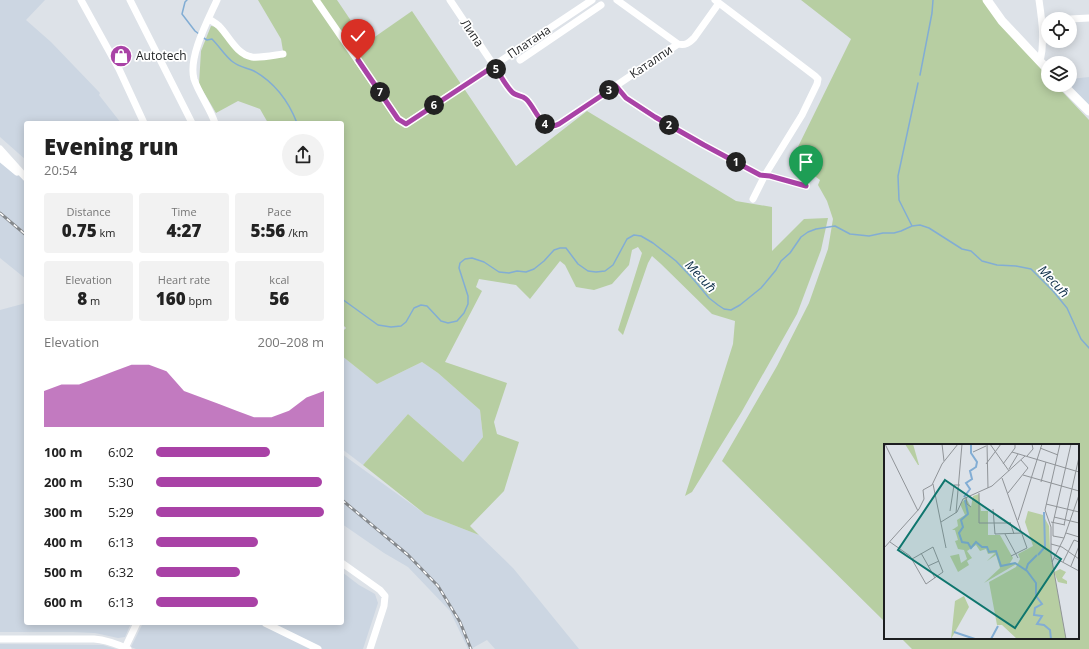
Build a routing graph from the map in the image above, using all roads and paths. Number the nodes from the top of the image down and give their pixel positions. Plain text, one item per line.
1 (81, 0) edge
2 (130, 0) edge
3 (217, 0) edge
4 (316, 0) edge
5 (450, 0) edge
6 (592, 0) edge
7 (617, 0) edge
8 (987, 0) edge
9 (1039, 0) edge
10 (717, 2) edge
11 (602, 5) dead end
12 (1042, 12) edge
13 (570, 15) junction
14 (1089, 18) edge
15 (209, 19) junction
16 (1077, 19) edge
17 (575, 23) junction
18 (678, 44) junction
19 (1042, 48) edge
20 (283, 54) dead end
21 (520, 60) dead end
22 (1040, 62) joint
23 (494, 66) junction
24 (616, 86) junction
25 (1070, 92) edge
26 (1089, 112) edge
27 (143, 121) edge
28 (191, 121) edge
29 (214, 121) edge
30 (553, 126) joint
31 (0, 149) edge
32 (0, 158) edge
33 (13, 162) junction
34 (765, 175) junction
35 (24, 176) edge
36 (24, 176) edge
37 (806, 186) dead end
38 (754, 199) dead end
39 (344, 564) edge
40 (136, 625) edge
41 (269, 625) edge
42 (0, 639) edge
43 (127, 648) edge
44 (318, 649) edge
45 (370, 649) edge

1 - 27 street
2 - 28 street
3 - 15 street
4 - 23 street, Платана
5 - 23 street, Липа
6 - 13 street, Платана
7 - 18 street
8 - 22 main road
9 - 12 street
10 - 18 street, Каталпи
10 - 34 street
11 - 17 street
13 - 17 street
13 - 23 street, Платана
14 - 16 street
15 - 20 street
15 - 29 street
17 - 21 street
18 - 24 street, Каталпи
19 - 22 street
23 - 30 street, Липа
24 - 30 street, Каталпи
24 - 34 street
25 - 26 main road
31 - 33 street
32 - 33 street
32 - 36 street
33 - 35 street
34 - 37 street
34 - 38 street
39 - 45 street
40 - 43 street
41 - 44 street
42 - 43 street

